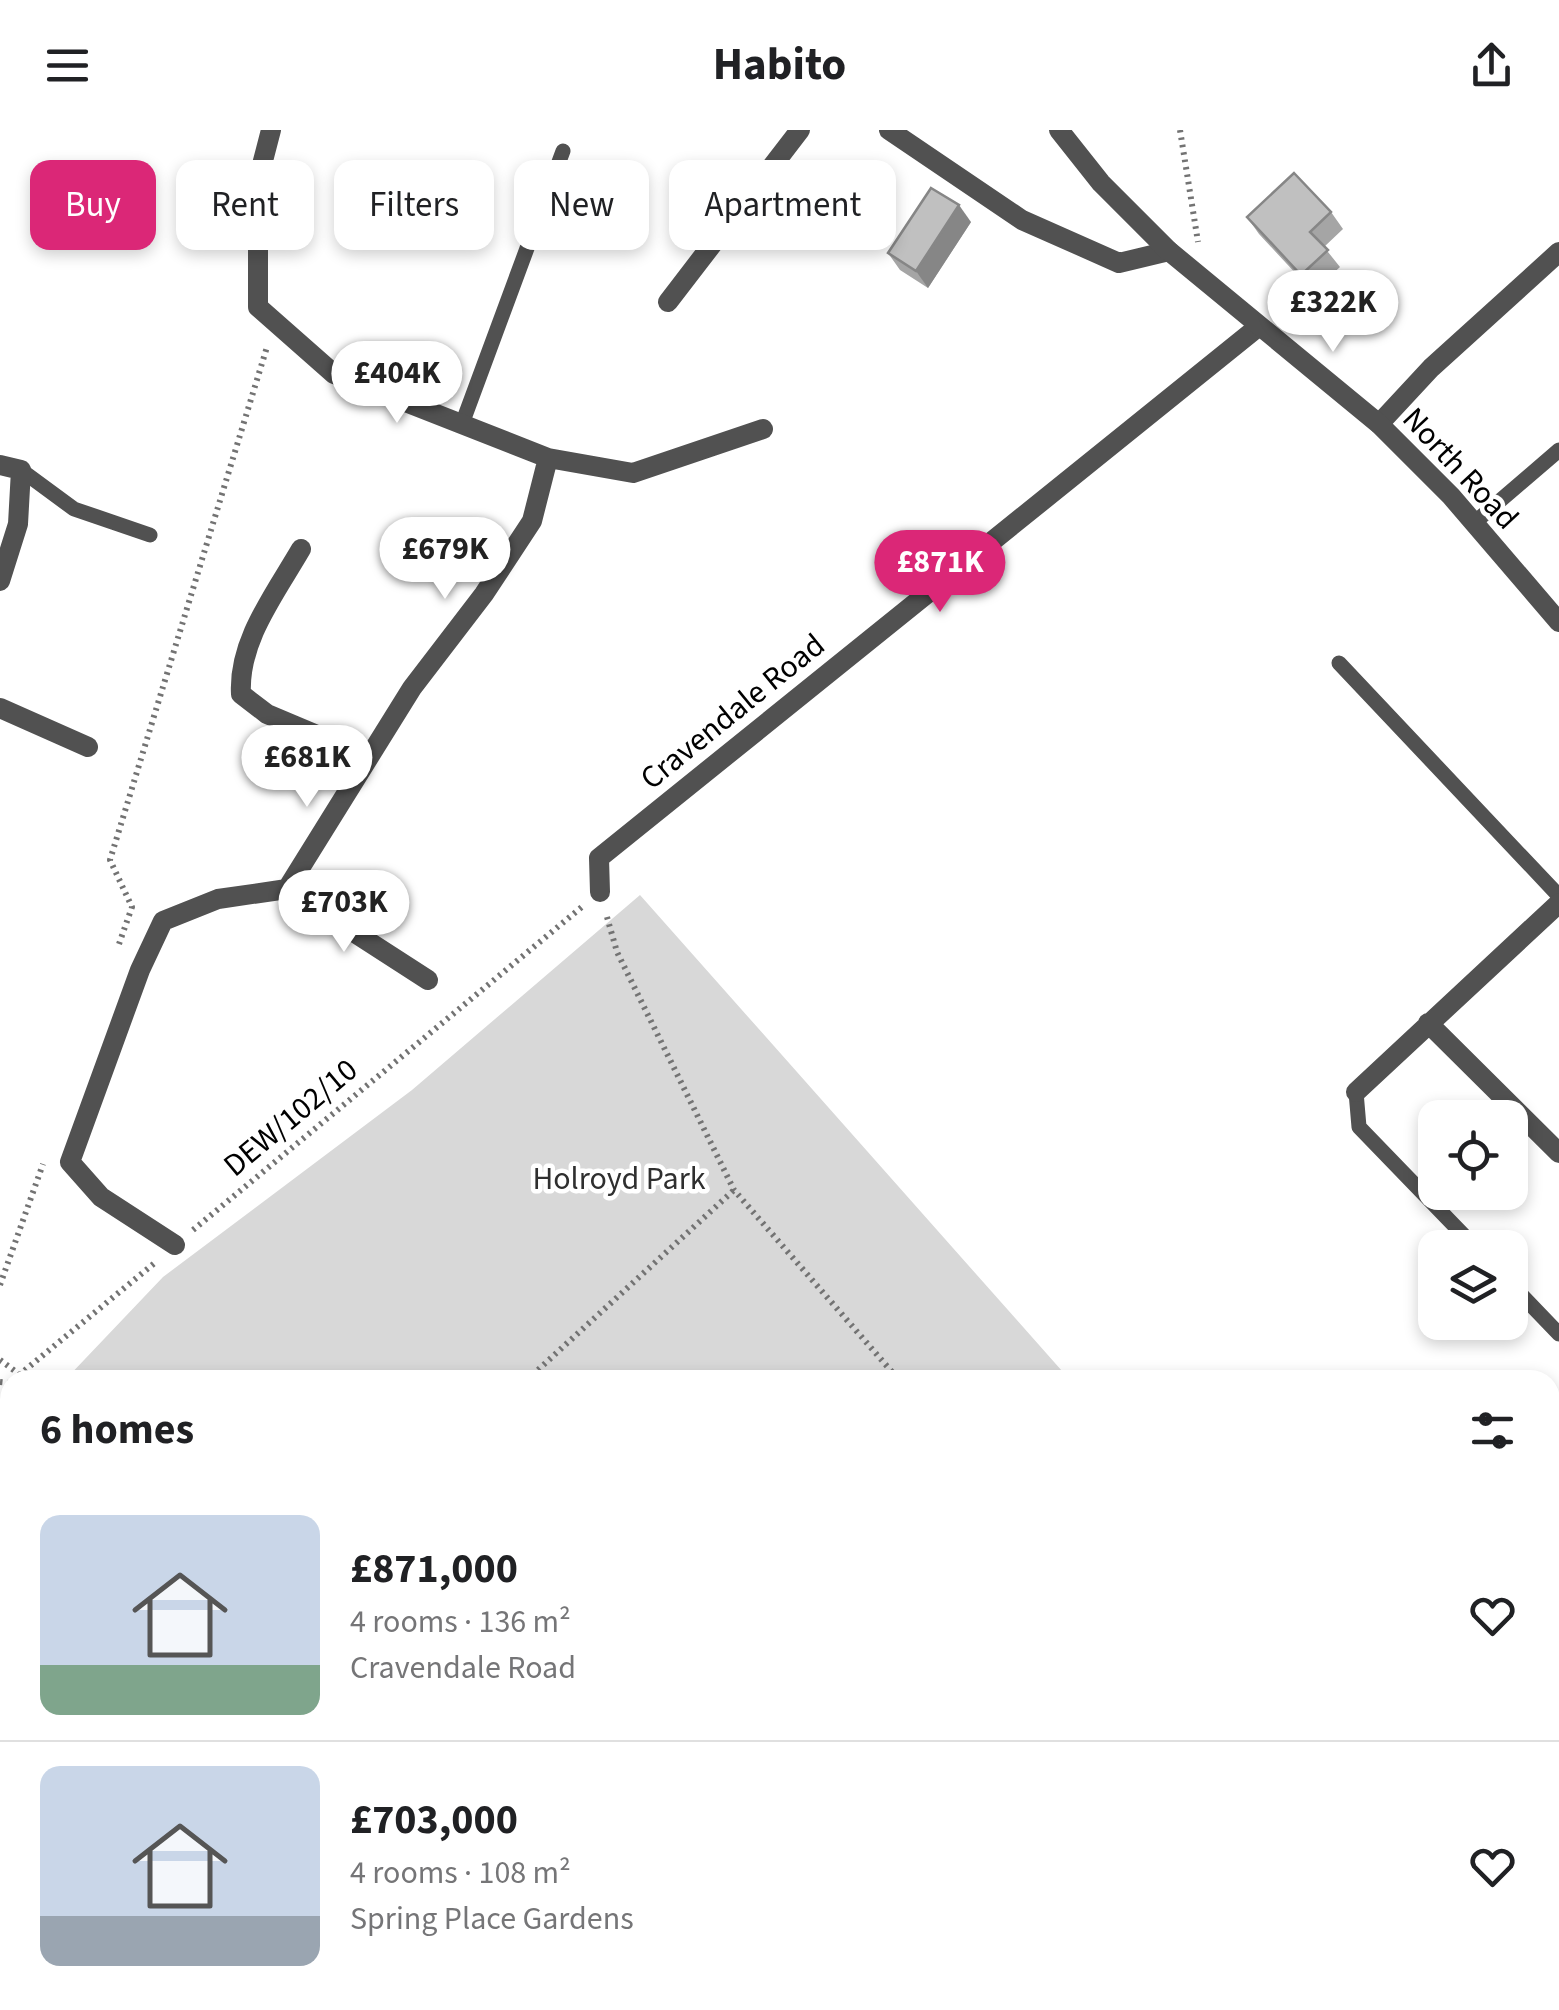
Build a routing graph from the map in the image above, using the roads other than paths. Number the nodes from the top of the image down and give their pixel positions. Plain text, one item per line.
1 (272, 130) edge
2 (800, 130) edge
3 (889, 130) edge
4 (1059, 130) edge
5 (563, 150) dead end
6 (1169, 252) junction
7 (1559, 252) edge
8 (668, 302) dead end
9 (1258, 327) junction
10 (462, 424) junction
11 (1379, 424) junction
12 (764, 429) dead end
13 (1559, 450) edge
14 (548, 458) junction
15 (10, 468) edge
16 (1474, 523) junction
17 (150, 536) dead end
18 (301, 549) dead end
19 (0, 581) edge
20 (1559, 622) edge
21 (1339, 663) dead end
22 (0, 708) edge
23 (88, 747) dead end
24 (369, 757) junction
25 (287, 889) junction
26 (600, 892) road end
27 (1559, 899) edge
28 (428, 980) dead end
29 (1428, 1024) junction
30 (1356, 1092) joint
31 (1559, 1153) edge
32 (1459, 1230) edge
33 (175, 1245) road end
34 (1528, 1302) edge
35 (1559, 1334) edge

1 - 10 street
2 - 8 street
3 - 6 street
4 - 6 street, North Road
5 - 10 lane
6 - 9 street, North Road
7 - 11 street
9 - 11 street, North Road
9 - 26 street, Cravendale Road
10 - 14 street
11 - 16 street, North Road
12 - 14 street
13 - 16 lane
14 - 24 street
15 - 17 lane
15 - 19 street
16 - 20 street, North Road
18 - 24 street
21 - 27 lane
22 - 23 street
24 - 25 street
25 - 28 street
25 - 33 street
27 - 29 street
29 - 30 street
29 - 31 street
30 - 32 lane
34 - 35 lane

